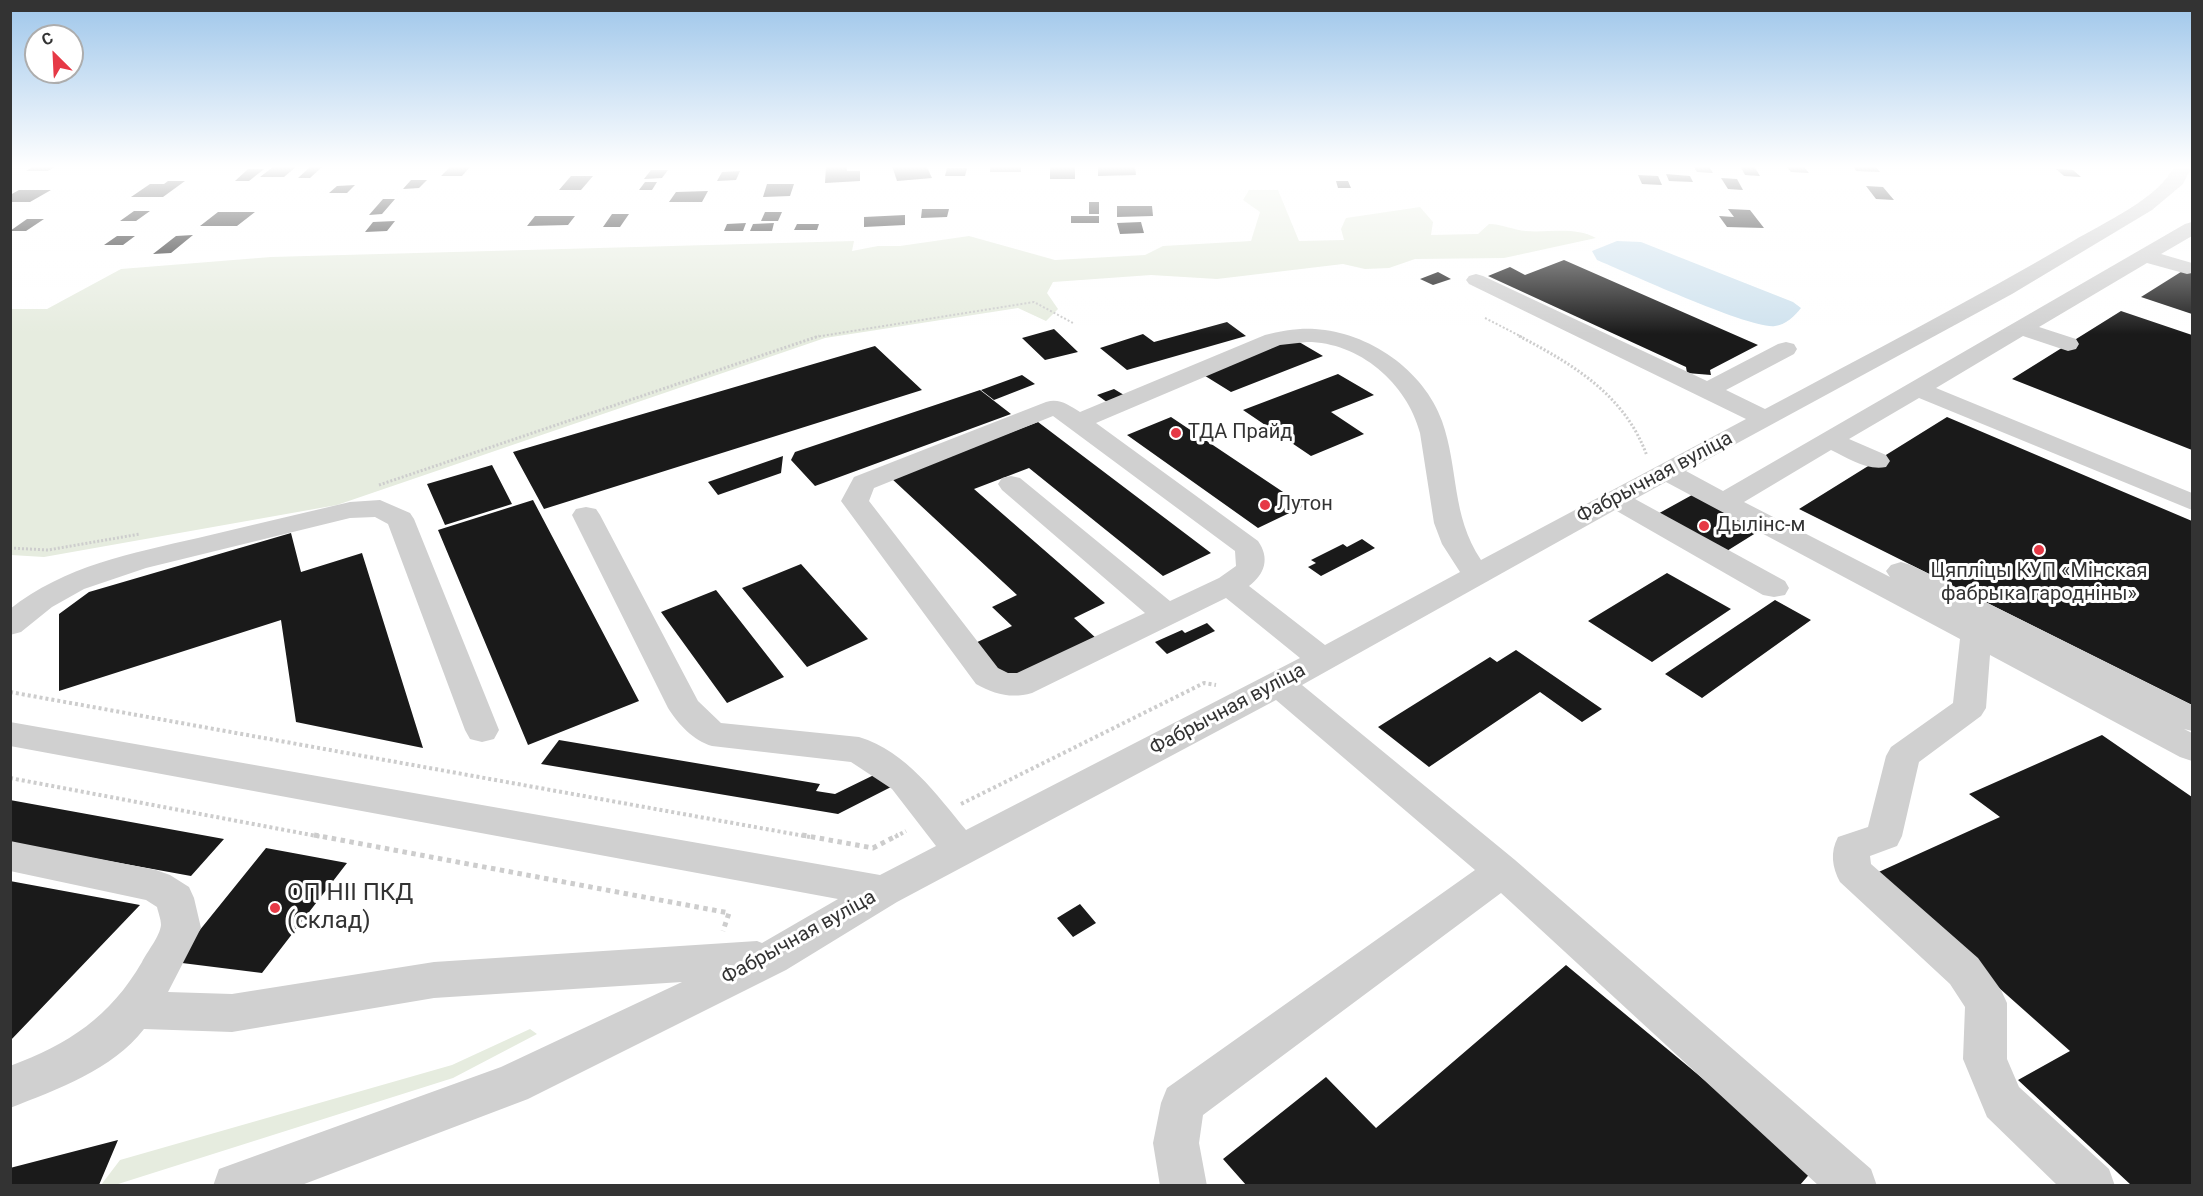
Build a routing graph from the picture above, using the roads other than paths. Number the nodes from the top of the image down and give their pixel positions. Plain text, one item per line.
1 (2119, 222) edge
2 (2193, 228) edge
3 (2145, 256) junction
4 (2187, 268) dead end
5 (1476, 280) dead end
6 (2022, 328) junction
7 (2068, 344) dead end
8 (1786, 349) dead end
9 (1918, 389) junction
10 (1707, 391) junction
11 (1765, 417) junction
12 (1077, 422) junction
13 (1830, 440) junction
14 (1877, 460) dead end
15 (1659, 476) junction
16 (1011, 484) dead end
17 (1733, 496) junction
18 (1615, 499) junction
19 (2193, 502) edge
20 (586, 515) dead end
21 (1476, 575) junction
22 (1229, 585) junction
23 (1774, 588) dead end
24 (1167, 615) junction
25 (10, 625) edge
26 (1976, 633) junction
27 (1322, 659) junction
28 (1273, 687) junction
29 (2193, 719) edge
30 (482, 730) dead end
31 (10, 734) edge
32 (2193, 748) edge
33 (961, 850) junction
34 (10, 856) edge
35 (1502, 871) junction
36 (883, 891) junction
37 (772, 958) junction
38 (135, 1011) junction
39 (10, 1087) edge
40 (236, 1185) edge
41 (1184, 1185) edge
42 (1854, 1185) edge
43 (2092, 1185) edge

1 - 11 street, Фабрычная вуліца
2 - 3 street
3 - 4 street
3 - 6 street
5 - 10 street
6 - 7 street
6 - 9 street
8 - 10 street
9 - 13 street
9 - 19 street
10 - 11 street
11 - 15 street, Фабрычная вуліца
12 - 21 street
12 - 22 street
12 - 24 street
13 - 14 street
13 - 17 street
15 - 17 street
15 - 18 street, Фабрычная вуліца
16 - 24 street
17 - 26 street
17 - 29 street
18 - 21 street, Фабрычная вуліца
18 - 23 street
20 - 33 street
21 - 27 street, Фабрычная вуліца
22 - 24 street
22 - 27 street
25 - 30 street
26 - 32 street
26 - 43 street
27 - 28 street, Фабрычная вуліца
28 - 33 street, Фабрычная вуліца
28 - 35 street
31 - 36 street
33 - 36 street, Фабрычная вуліца
34 - 38 street
35 - 41 street
35 - 42 street
36 - 37 street, Фабрычная вуліца
37 - 38 street
37 - 40 street, Фабрычная вуліца
38 - 39 street

